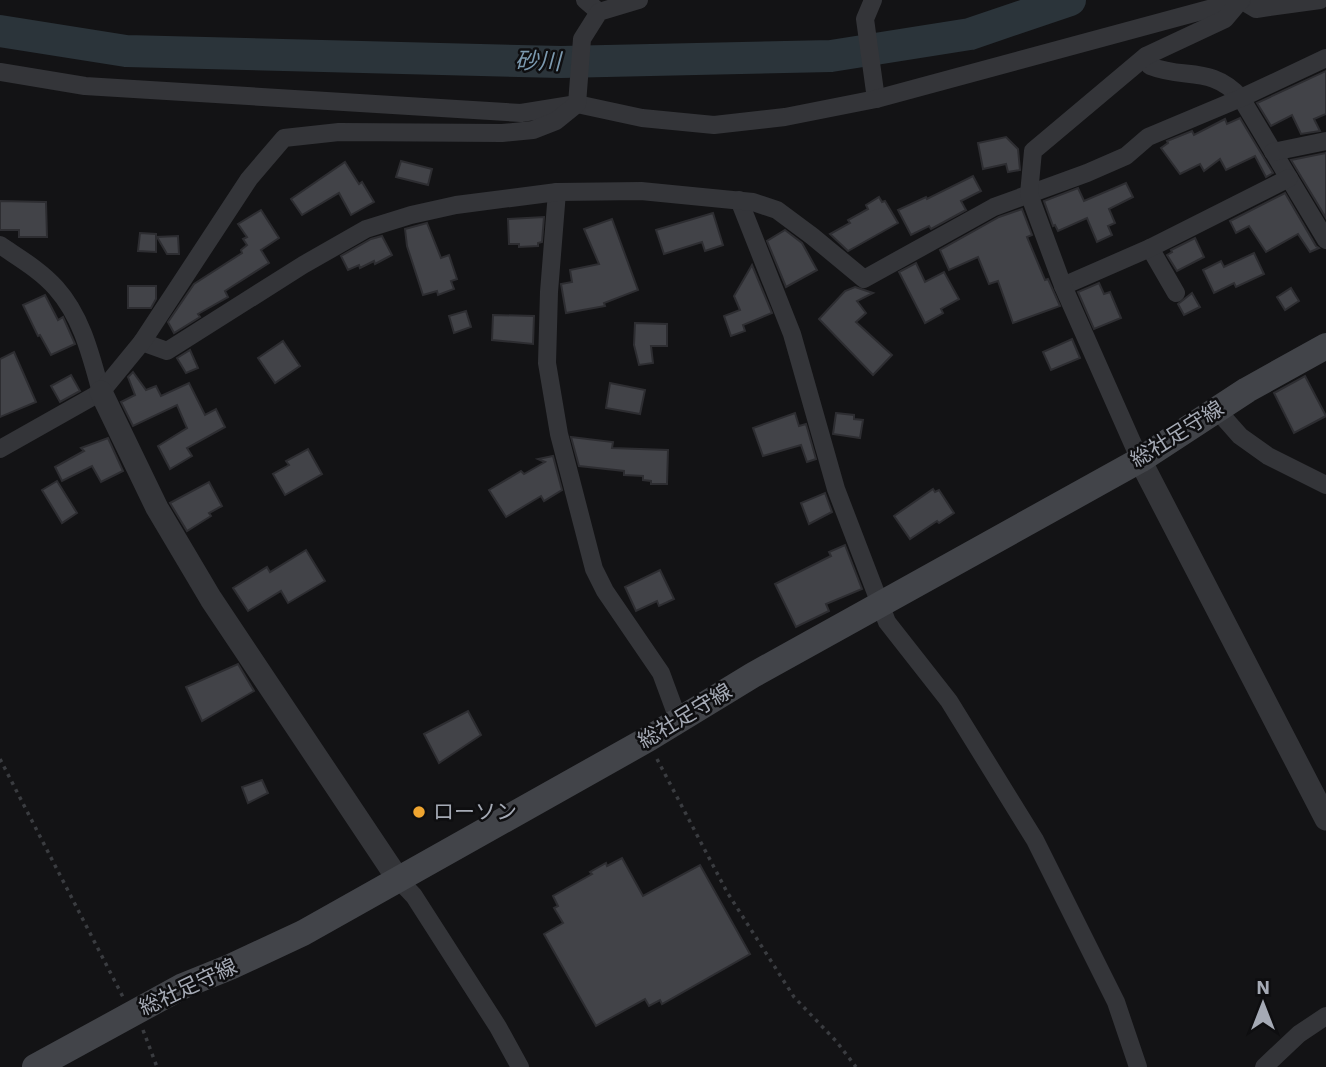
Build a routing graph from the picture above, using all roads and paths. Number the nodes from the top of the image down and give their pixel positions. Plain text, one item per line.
1 (585, 0) edge
2 (639, 0) edge
3 (873, 0) edge
4 (1241, 0) edge
5 (1320, 0) edge
6 (599, 12) junction
7 (1146, 56) junction
8 (1326, 58) edge
9 (0, 72) edge
10 (578, 98) junction
11 (1241, 98) junction
12 (876, 99) junction
13 (1326, 141) edge
14 (1273, 152) junction
15 (1289, 178) junction
16 (557, 192) junction
17 (1029, 194) junction
18 (738, 200) junction
19 (1326, 240) edge
20 (0, 245) edge
21 (1150, 248) junction
22 (1063, 286) junction
23 (1176, 293) dead end
24 (142, 342) junction
25 (1326, 346) edge
26 (101, 392) junction
27 (1217, 410) junction
28 (0, 449) edge
29 (1140, 460) junction
30 (1326, 485) edge
31 (880, 603) junction
32 (678, 719) junction
33 (648, 739) junction
34 (0, 759) edge
35 (1326, 819) edge
36 (398, 879) junction
37 (135, 1011) junction
38 (1326, 1016) edge
39 (35, 1067) edge
40 (157, 1067) edge
41 (520, 1067) edge
42 (856, 1067) edge
43 (1138, 1067) edge
44 (1265, 1067) edge

1 - 6 street
2 - 6 street
3 - 12 street
4 - 5 street
4 - 7 street
4 - 12 street
6 - 10 street
7 - 11 street
7 - 17 street
8 - 11 street
9 - 10 street
10 - 12 street
10 - 24 street
11 - 14 street
11 - 17 street
13 - 14 street
14 - 15 street
15 - 19 street
15 - 21 street
16 - 18 street
16 - 24 street
16 - 32 street
17 - 18 street
17 - 22 street
18 - 31 street
20 - 26 street
21 - 22 street
21 - 23 street
22 - 29 street
24 - 26 street
25 - 27 main road, 総社足守線
26 - 28 street
26 - 36 street
27 - 29 main road, 総社足守線
27 - 30 street
29 - 31 main road, 総社足守線
29 - 35 street
31 - 32 main road, 総社足守線
31 - 43 street
32 - 33 main road, 総社足守線
33 - 36 main road, 総社足守線
33 - 42 path
34 - 37 path
36 - 37 main road, 総社足守線
36 - 41 street
37 - 39 main road, 総社足守線
37 - 40 path
38 - 44 street

